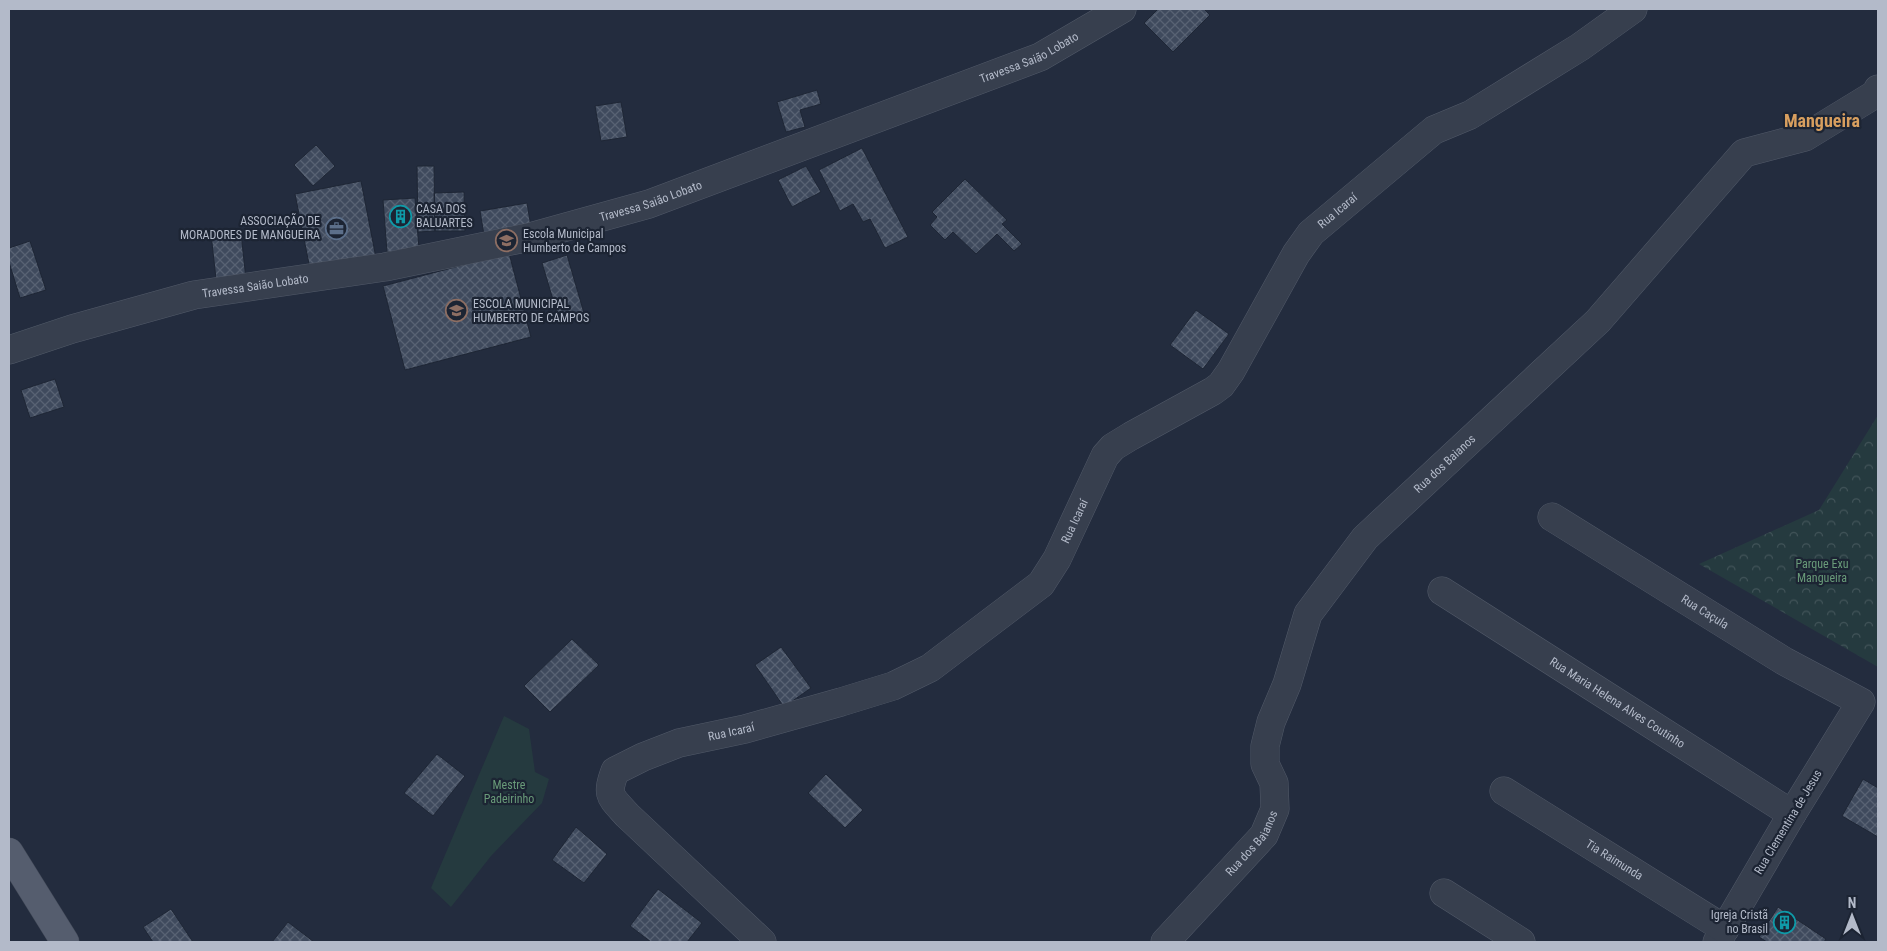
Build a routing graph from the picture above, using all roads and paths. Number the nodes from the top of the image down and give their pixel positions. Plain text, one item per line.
1 (1122, 9) edge
2 (1633, 9) edge
3 (1878, 89) edge
4 (9, 350) edge
5 (1552, 517) dead end
6 (1442, 591) dead end
7 (1860, 702) joint
8 (1504, 791) dead end
9 (1792, 814) junction
10 (9, 852) edge
11 (1444, 893) dead end
12 (1721, 936) edge
13 (65, 942) edge
14 (762, 942) edge
15 (1165, 942) edge
16 (1521, 942) edge

1 - 4 street, Travessa Saião Lobato
2 - 14 street, Rua Icaraí
3 - 15 street, Rua dos Baianos
5 - 7 street, Rua Caçula
6 - 9 street, Rua Maria Helena Alves Coutinho
7 - 9 street, Rua Clementina de Jesus
8 - 12 street, Tia Raimunda
9 - 12 street, Rua Clementina de Jesus
10 - 13 main road
11 - 16 street

